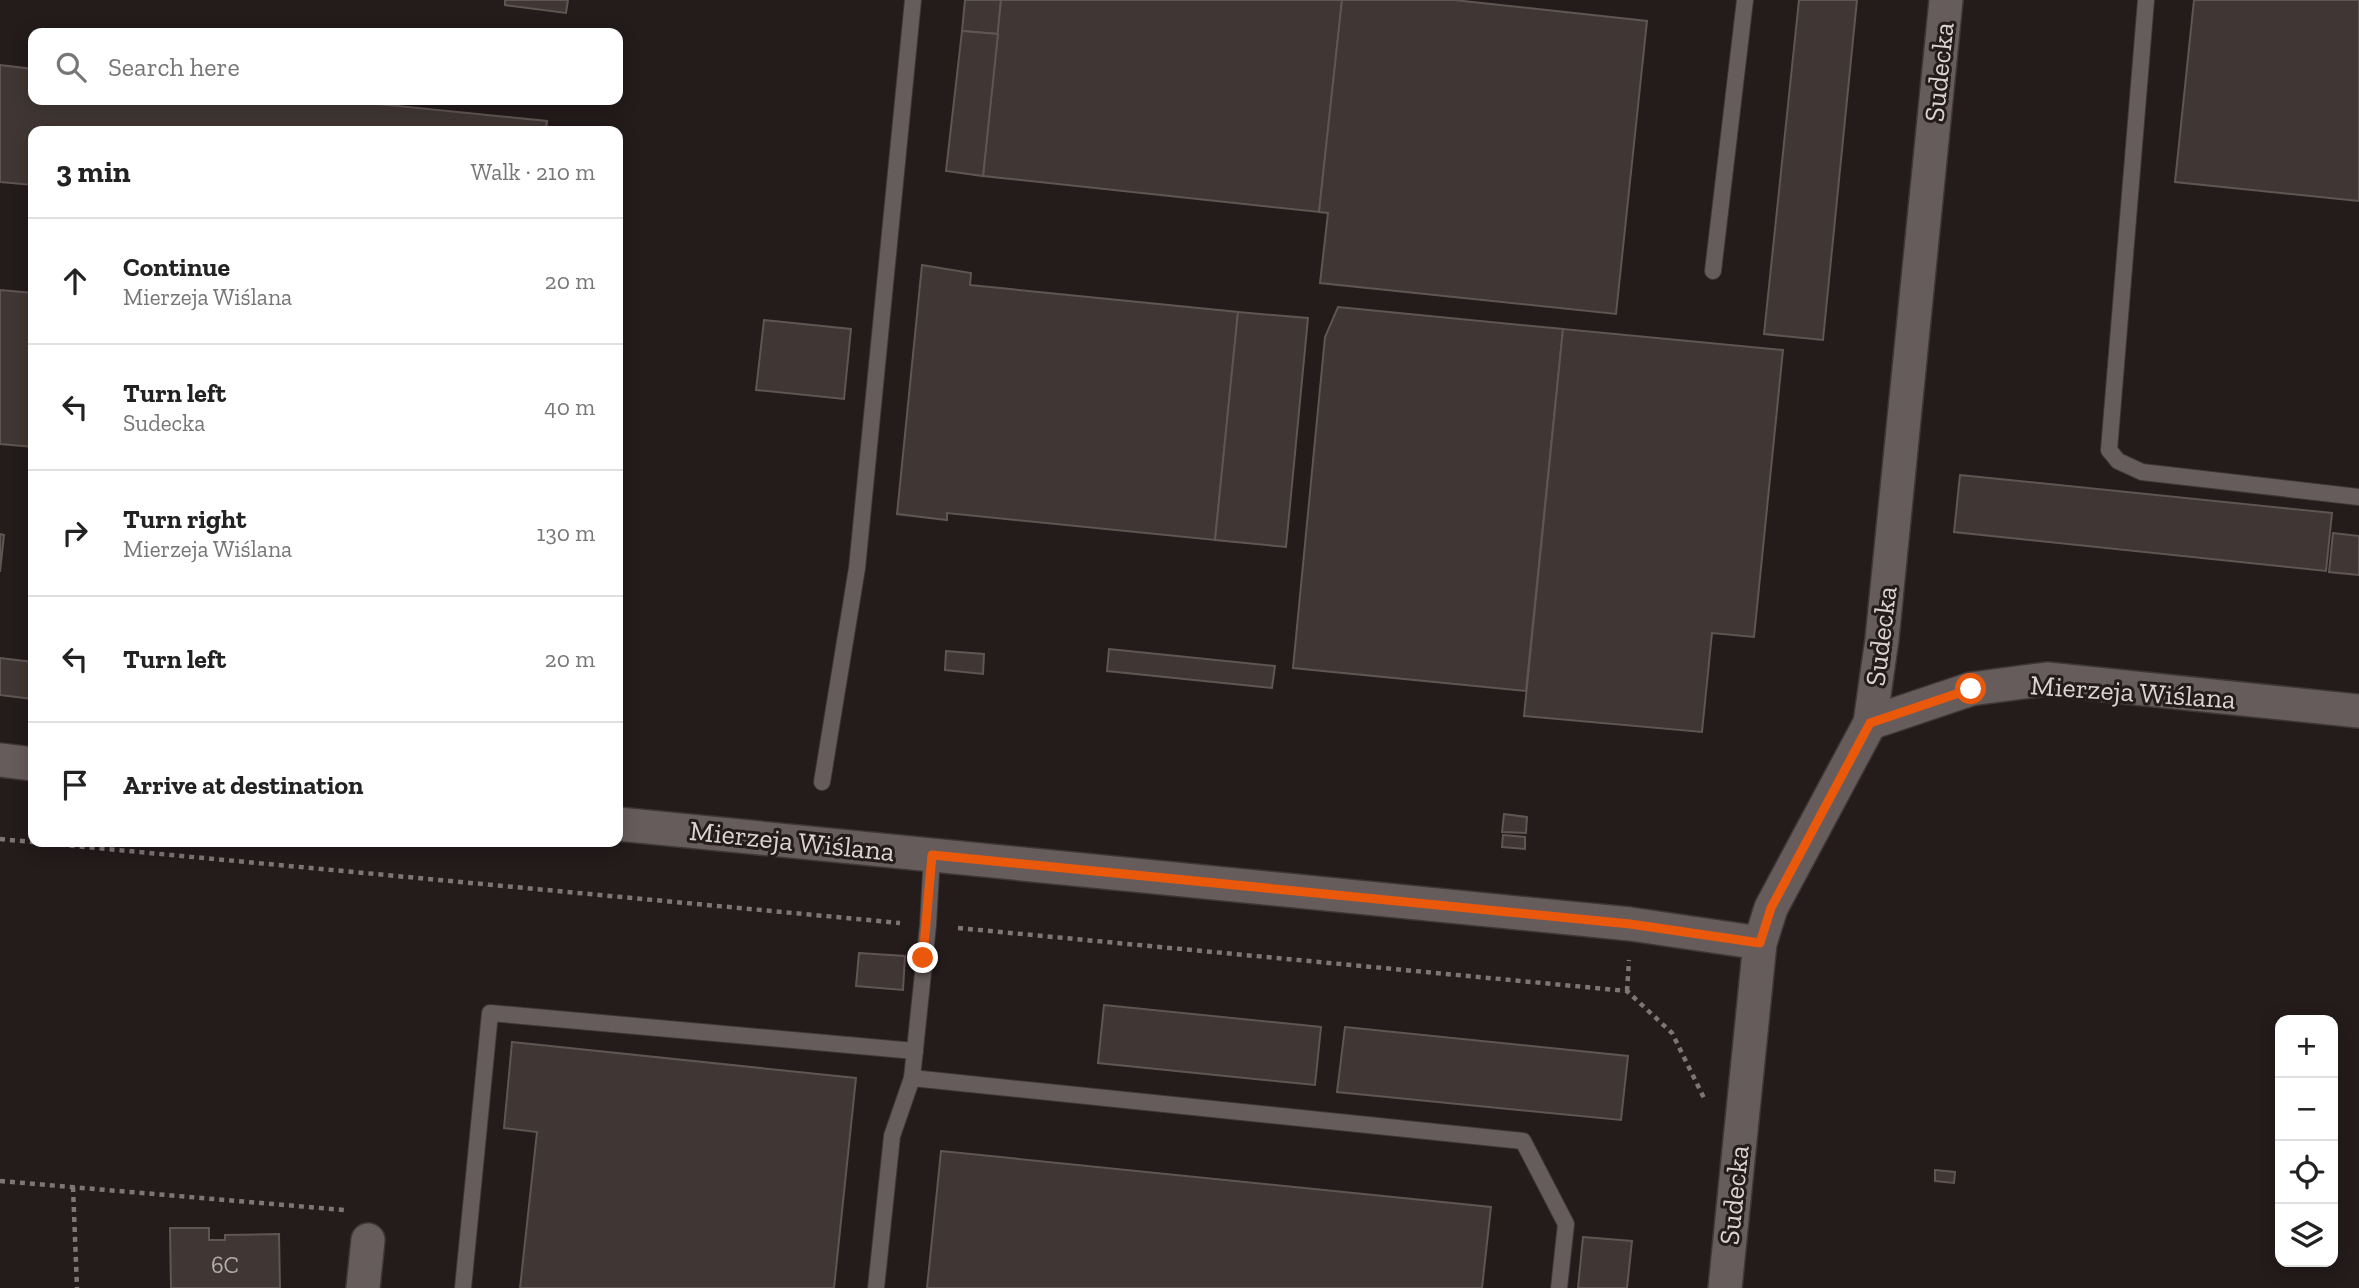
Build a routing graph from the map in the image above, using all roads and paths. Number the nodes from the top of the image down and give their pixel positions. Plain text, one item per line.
1 (913, 0) edge
2 (1745, 0) edge
3 (1946, 0) edge
4 (2146, 0) edge
5 (1713, 271) dead end
6 (2359, 497) edge
7 (2359, 711) edge
8 (1870, 723) junction
9 (0, 760) edge
10 (28, 763) edge
11 (822, 782) dead end
12 (623, 824) edge
13 (0, 839) edge
14 (28, 842) edge
15 (86, 847) edge
16 (932, 855) junction
17 (928, 925) junction
18 (1760, 943) junction
19 (915, 1051) junction
20 (912, 1078) junction
21 (1708, 1105) dead end
22 (0, 1181) edge
23 (73, 1187) junction
24 (362, 1226) joint
25 (77, 1288) edge
26 (363, 1288) edge
27 (463, 1288) edge
28 (876, 1288) edge
29 (1559, 1288) edge
30 (1725, 1288) edge

1 - 11 lane
2 - 5 lane
3 - 8 street, Sudecka
4 - 6 lane
7 - 8 street, Mierzeja Wiślana
8 - 18 street, Sudecka
9 - 10 street
12 - 16 street, Mierzeja Wiślana
13 - 14 path
15 - 17 path
16 - 17 lane
16 - 18 street, Mierzeja Wiślana
17 - 19 lane
17 - 21 path
18 - 30 street, Sudecka
19 - 20 lane
19 - 27 lane
20 - 28 lane
20 - 29 lane
22 - 23 path
23 - 24 path
23 - 25 path
24 - 26 street

